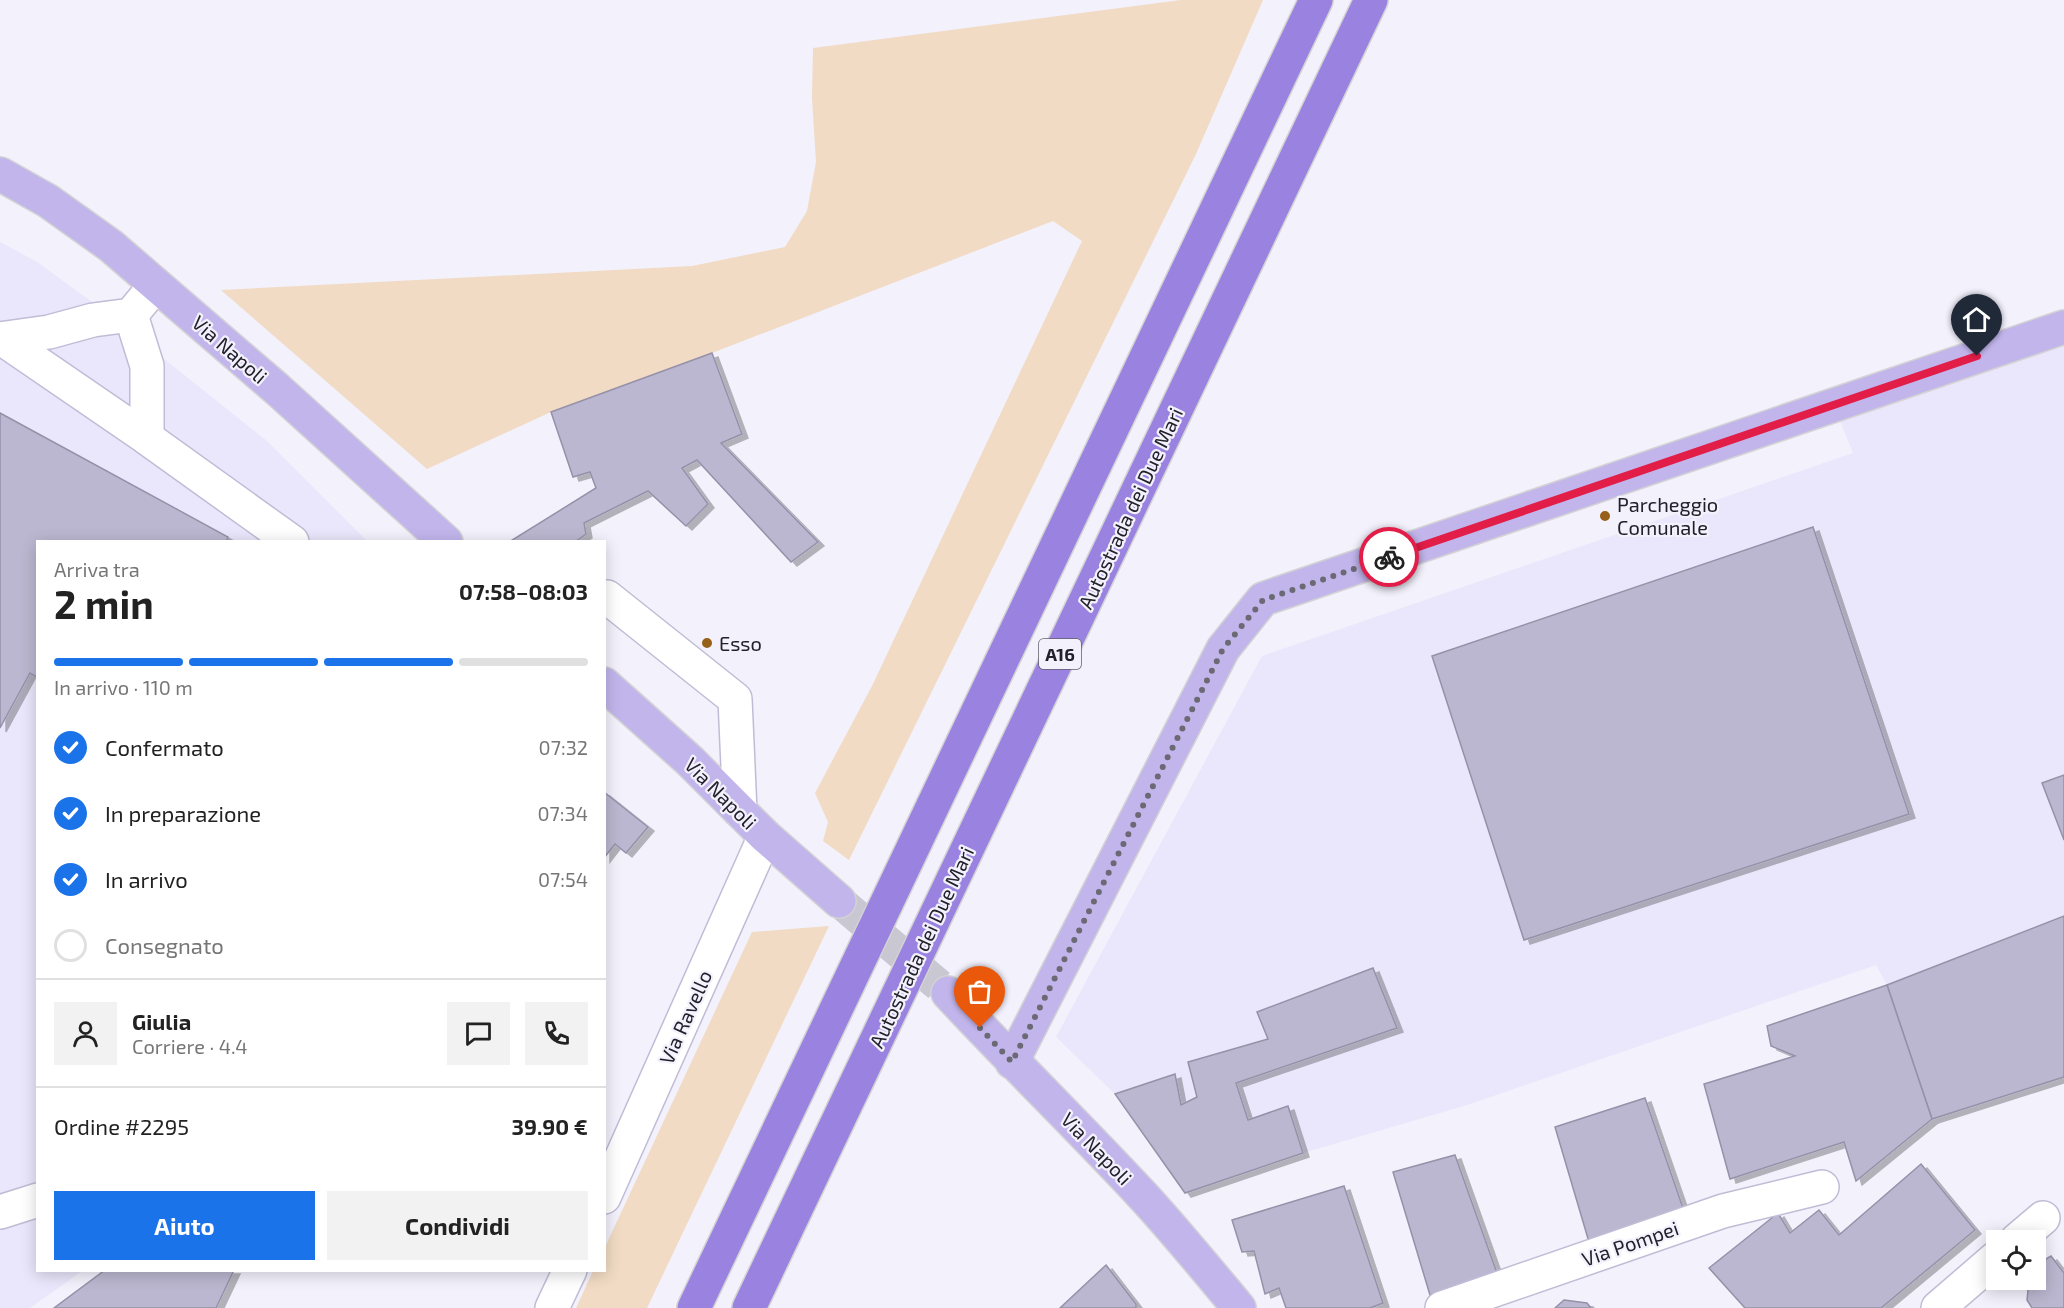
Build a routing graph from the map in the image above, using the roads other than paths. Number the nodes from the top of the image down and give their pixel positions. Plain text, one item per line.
1 (1316, 0) edge
2 (1371, 0) edge
3 (0, 174) edge
4 (156, 285) junction
5 (131, 315) junction
6 (2064, 327) edge
7 (2, 339) edge
8 (147, 438) junction
9 (289, 540) edge
10 (444, 540) edge
11 (606, 597) edge
12 (606, 686) edge
13 (740, 811) junction
14 (765, 836) junction
15 (839, 901) tunnel mouth
16 (948, 993) tunnel mouth
17 (1012, 1062) junction
18 (1822, 1187) dead end
19 (606, 1193) edge
20 (36, 1201) edge
21 (0, 1212) edge
22 (2043, 1218) dead end
23 (2029, 1230) edge
24 (1986, 1267) edge
25 (569, 1272) edge
26 (552, 1308) edge
27 (694, 1308) edge
28 (749, 1308) edge
29 (1239, 1308) edge
30 (1442, 1308) edge
31 (1938, 1308) edge

1 - 27 highway, A16
2 - 28 highway, Autostrada dei Due Mari / A16
3 - 4 main road, Via Napoli
4 - 5 street
4 - 10 main road, Via Napoli
5 - 7 street
5 - 8 street
6 - 17 main road
7 - 8 street
8 - 9 street
11 - 13 street
12 - 13 main road, Via Napoli
13 - 14 main road, Via Napoli
14 - 15 main road, Via Napoli
14 - 19 street, Via Ravello
16 - 17 main road, Via Napoli
17 - 29 main road, Via Napoli
18 - 30 street, Via Pompei
20 - 21 street
22 - 23 street
24 - 31 street
25 - 26 street

